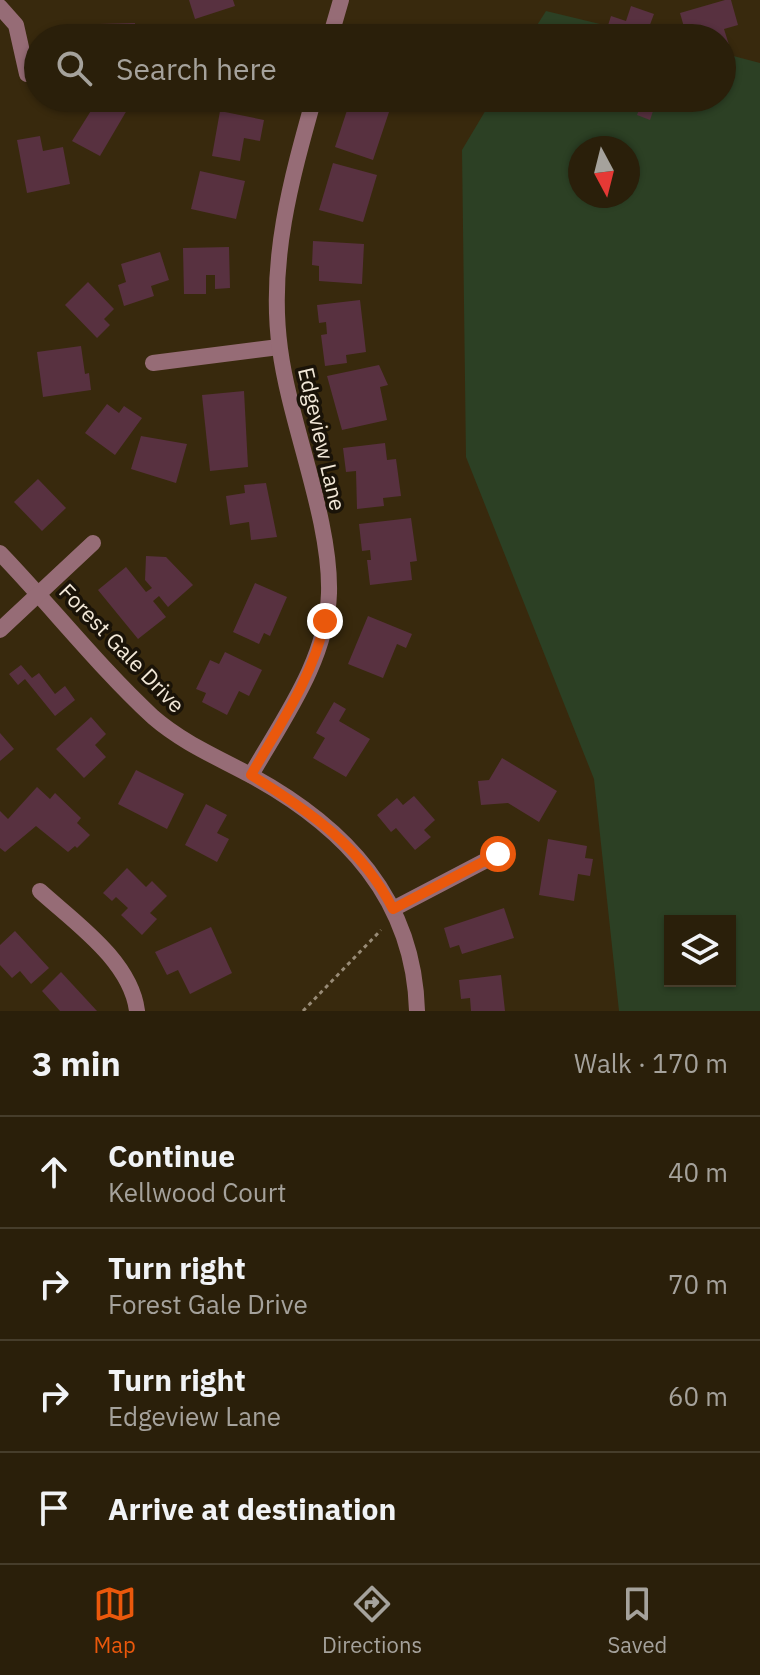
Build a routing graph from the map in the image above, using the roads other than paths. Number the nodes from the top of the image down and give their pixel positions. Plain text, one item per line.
1 (341, 0) edge
2 (0, 7) edge
3 (334, 24) edge
4 (24, 61) edge
5 (310, 112) edge
6 (279, 347) junction
7 (153, 363) dead end
8 (93, 543) dead end
9 (0, 553) edge
10 (39, 593) junction
11 (0, 630) edge
12 (251, 775) junction
13 (498, 854) dead end
14 (40, 891) dead end
15 (395, 914) junction
16 (137, 1011) edge
17 (417, 1011) edge

1 - 3 street
2 - 4 street
5 - 6 street, Edgeview Lane
6 - 7 street
6 - 12 street, Edgeview Lane
8 - 10 street
9 - 10 street, Forest Gale Drive
10 - 11 street
10 - 12 street, Forest Gale Drive
12 - 15 street, Forest Gale Drive
13 - 15 street
14 - 16 street
15 - 17 street, Forest Gale Drive

